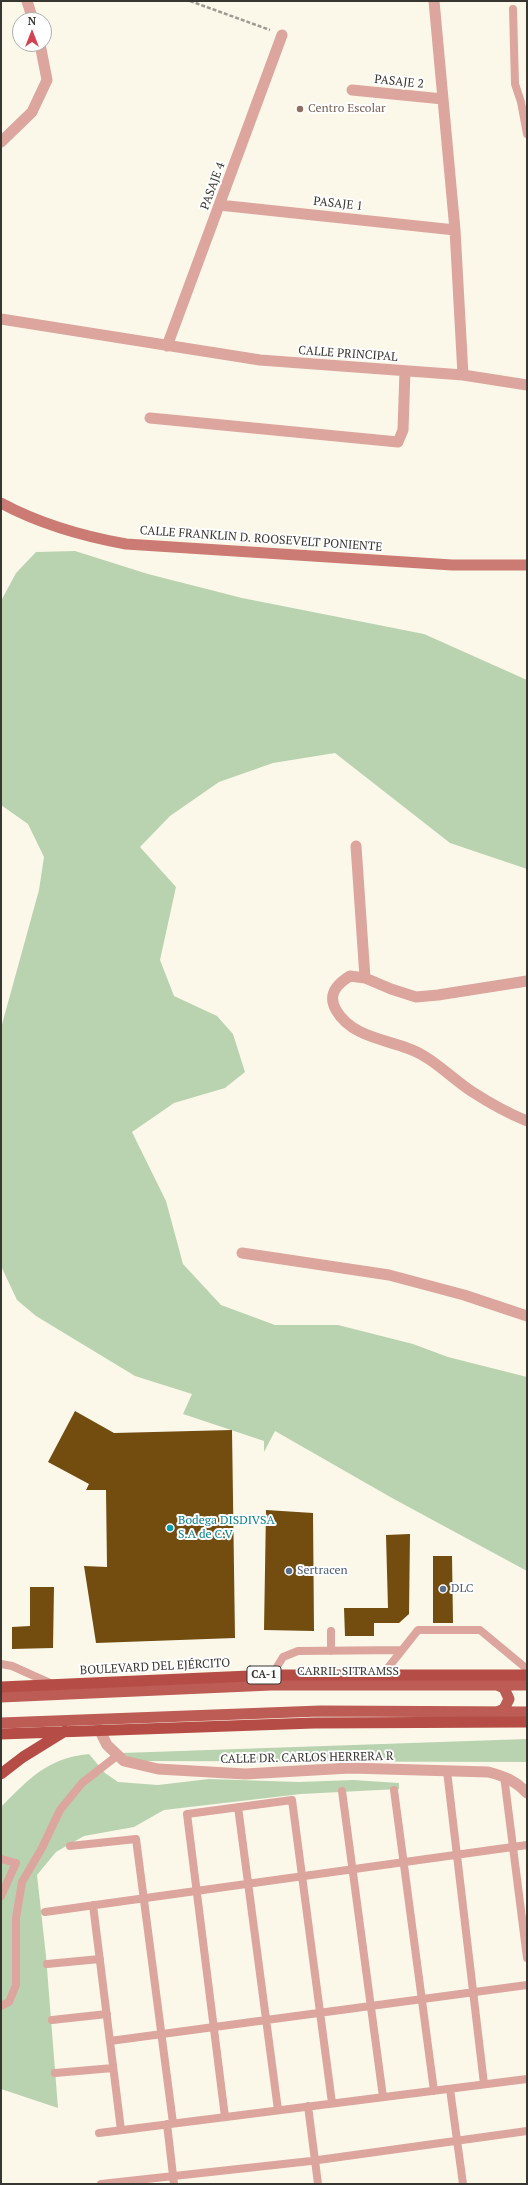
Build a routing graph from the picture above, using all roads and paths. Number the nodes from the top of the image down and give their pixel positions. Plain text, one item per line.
1 (27, 1) edge
2 (190, 1) edge
3 (434, 1) edge
4 (513, 9) dead end
5 (30, 12) edge
6 (282, 34) joint
7 (42, 52) edge
8 (352, 90) dead end
9 (443, 100) junction
10 (527, 134) edge
11 (1, 142) edge
12 (220, 205) junction
13 (455, 230) junction
14 (1, 319) edge
15 (167, 346) junction
16 (405, 371) junction
17 (463, 375) junction
18 (527, 385) edge
19 (150, 418) dead end
20 (1, 503) edge
21 (527, 565) edge
22 (356, 846) dead end
23 (365, 978) junction
24 (527, 981) edge
25 (527, 1121) edge
26 (242, 1253) dead end
27 (527, 1316) edge
28 (331, 1631) dead end
29 (402, 1650) junction
30 (331, 1651) junction
31 (1, 1664) edge
32 (527, 1669) edge
33 (382, 1674) junction
34 (272, 1675) junction
35 (527, 1675) edge
36 (54, 1685) junction
37 (527, 1685) edge
38 (499, 1686) junction
39 (1, 1687) edge
40 (1, 1697) edge
41 (499, 1711) junction
42 (527, 1712) edge
43 (527, 1722) edge
44 (1, 1723) edge
45 (99, 1729) junction
46 (67, 1730) junction
47 (1, 1734) edge
48 (118, 1755) junction
49 (447, 1771) junction
50 (1, 1774) edge
51 (504, 1776) junction
52 (394, 1790) dead end
53 (342, 1791) dead end
54 (527, 1793) edge
55 (238, 1807) junction
56 (527, 1845) edge
57 (70, 1846) dead end
58 (513, 1847) junction
59 (457, 1855) junction
60 (1, 1859) edge
61 (403, 1862) junction
62 (352, 1869) junction
63 (302, 1876) junction
64 (248, 1884) junction
65 (197, 1891) junction
66 (1, 1896) edge
67 (144, 1898) junction
68 (93, 1905) junction
69 (45, 1912) dead end
70 (527, 1958) edge
71 (100, 1959) junction
72 (47, 1964) dead end
73 (527, 1985) edge
74 (473, 1992) junction
75 (422, 1999) junction
76 (1, 2006) edge
77 (371, 2006) junction
78 (320, 2013) junction
79 (107, 2014) junction
80 (52, 2020) dead end
81 (266, 2020) junction
82 (214, 2027) junction
83 (162, 2034) junction
84 (110, 2041) junction
85 (113, 2068) junction
86 (56, 2073) dead end
87 (527, 2079) edge
88 (484, 2084) junction
89 (450, 2089) junction
90 (434, 2091) junction
91 (383, 2097) junction
92 (332, 2103) junction
93 (308, 2106) junction
94 (278, 2110) junction
95 (226, 2117) junction
96 (170, 2124) junction
97 (121, 2130) junction
98 (527, 2131) edge
99 (99, 2133) dead end
100 (457, 2141) junction
101 (315, 2161) junction
102 (173, 2180) edge
103 (101, 2184) edge
104 (318, 2184) edge
105 (463, 2184) edge

1 - 5 street
2 - 6 path
3 - 9 street
4 - 10 lane
6 - 12 street, PASAJE 4
7 - 11 street
8 - 9 street, PASAJE 2
9 - 13 street
12 - 13 street, PASAJE 1
12 - 15 street, PASAJE 4
13 - 17 street
14 - 15 street, CALLE PRINCIPAL
15 - 16 street, CALLE PRINCIPAL
16 - 17 street, CALLE PRINCIPAL
16 - 19 street
17 - 18 street, CALLE PRINCIPAL
20 - 21 main road, CALLE FRANKLIN D. ROOSEVELT PONIENTE
22 - 23 street
23 - 24 street
23 - 25 street
26 - 27 street
28 - 30 lane
29 - 30 lane
29 - 32 lane
29 - 33 lane
30 - 34 lane
31 - 36 lane
33 - 34 highway, BOULEVARD DEL EJÉRCITO / CA-1
33 - 35 highway, BOULEVARD DEL EJÉRCITO / CA-1
34 - 36 highway, BOULEVARD DEL EJÉRCITO / CA-1
36 - 39 highway, BOULEVARD DEL EJÉRCITO / CA-1
37 - 38 main road, CARRIL SITRAMSS
38 - 40 main road, CARRIL SITRAMSS
38 - 41 main road
41 - 42 main road
41 - 44 main road
43 - 45 highway
45 - 46 highway
45 - 48 street, CALLE DR. CARLOS HERRERA R
46 - 47 highway
46 - 50 highway
48 - 49 street, CALLE DR. CARLOS HERRERA R
48 - 76 lane
49 - 51 street, CALLE DR. CARLOS HERRERA R
49 - 59 lane
51 - 54 street, CALLE DR. CARLOS HERRERA R
51 - 58 lane
52 - 61 lane
53 - 62 lane
55 - 63 lane
55 - 64 lane
55 - 65 lane
56 - 58 lane
57 - 67 lane
58 - 59 lane
58 - 70 lane
59 - 61 lane
59 - 74 lane
60 - 66 lane
61 - 62 lane
61 - 75 lane
62 - 63 lane
62 - 77 lane
63 - 64 lane
63 - 78 lane
64 - 65 lane
64 - 81 lane
65 - 67 lane
65 - 82 lane
67 - 68 lane
67 - 83 lane
68 - 69 lane
68 - 71 lane
71 - 72 lane
71 - 79 lane
73 - 74 lane
74 - 75 lane
74 - 88 lane
75 - 77 lane
75 - 90 lane
77 - 78 lane
77 - 91 lane
78 - 81 lane
78 - 92 lane
79 - 80 lane
79 - 84 lane
81 - 82 lane
81 - 94 lane
82 - 83 lane
82 - 95 lane
83 - 84 lane
83 - 96 lane
84 - 85 lane
85 - 86 lane
85 - 97 lane
87 - 88 lane
88 - 89 lane
89 - 90 lane
89 - 100 lane
90 - 91 lane
91 - 92 lane
92 - 93 lane
93 - 94 lane
93 - 101 lane
94 - 95 lane
95 - 96 lane
96 - 97 lane
96 - 102 lane
97 - 99 lane
98 - 100 lane
100 - 101 lane
100 - 105 lane
101 - 102 lane
101 - 104 lane
102 - 103 lane

